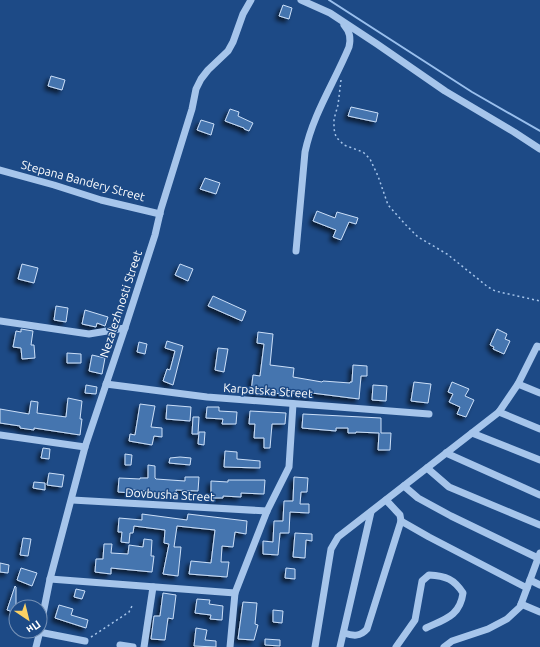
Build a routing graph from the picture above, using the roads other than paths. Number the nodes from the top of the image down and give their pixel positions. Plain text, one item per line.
1 (250, 0) edge
2 (301, 0) edge
3 (339, 19) junction
4 (540, 149) edge
5 (0, 170) edge
6 (160, 214) junction
7 (296, 252) dead end
8 (0, 321) edge
9 (125, 328) junction
10 (540, 347) edge
11 (106, 384) junction
12 (518, 384) junction
13 (540, 393) edge
14 (293, 404) junction
15 (499, 412) junction
16 (429, 414) dead end
17 (540, 429) edge
18 (472, 433) junction
19 (0, 434) edge
20 (85, 447) junction
21 (446, 453) junction
22 (540, 460) edge
23 (427, 468) junction
24 (404, 486) junction
25 (540, 495) edge
26 (72, 500) junction
27 (386, 500) junction
28 (267, 511) junction
29 (371, 512) junction
30 (402, 521) junction
31 (540, 525) edge
32 (539, 557) edge
33 (50, 579) junction
34 (530, 580) junction
35 (540, 585) edge
36 (153, 587) junction
37 (527, 588) junction
38 (235, 593) junction
39 (46, 599) edge
40 (521, 604) junction
41 (540, 612) edge
42 (426, 628) dead end
43 (48, 633) edge
44 (344, 633) junction
45 (85, 641) road end
46 (120, 645) dead end
47 (133, 647) edge
48 (144, 647) edge
49 (230, 647) edge
50 (316, 647) edge
51 (340, 647) edge
52 (396, 647) edge
53 (444, 647) edge

1 - 6 street, Nezalezhnosti Street
2 - 3 street
3 - 4 street
3 - 7 street
5 - 6 street, Stepana Bandery Street
6 - 9 street, Nezalezhnosti Street
8 - 9 street
9 - 11 street, Nezalezhnosti Street
10 - 12 street
11 - 14 street, Karpatska Street
11 - 20 street, Nezalezhnosti Street
12 - 13 street
12 - 15 street
14 - 16 street, Karpatska Street
14 - 28 street
15 - 17 street
15 - 18 street
18 - 21 street
18 - 22 street
19 - 20 street
20 - 26 street, Nezalezhnosti Street
21 - 23 street
21 - 25 street
23 - 24 street
23 - 31 street
24 - 27 street
24 - 32 street
26 - 28 street, Dovbusha Street
26 - 33 street, Nezalezhnosti Street
27 - 29 street
27 - 30 street
28 - 38 street
29 - 44 street
29 - 50 street
30 - 37 street
30 - 44 street
32 - 34 street
33 - 36 street
33 - 39 street, Nezalezhnosti Street
34 - 35 street
34 - 37 street
36 - 38 street
36 - 48 street
37 - 40 street
38 - 49 street
40 - 41 street
40 - 53 street
42 - 52 street
43 - 45 street
44 - 51 street
46 - 47 street

